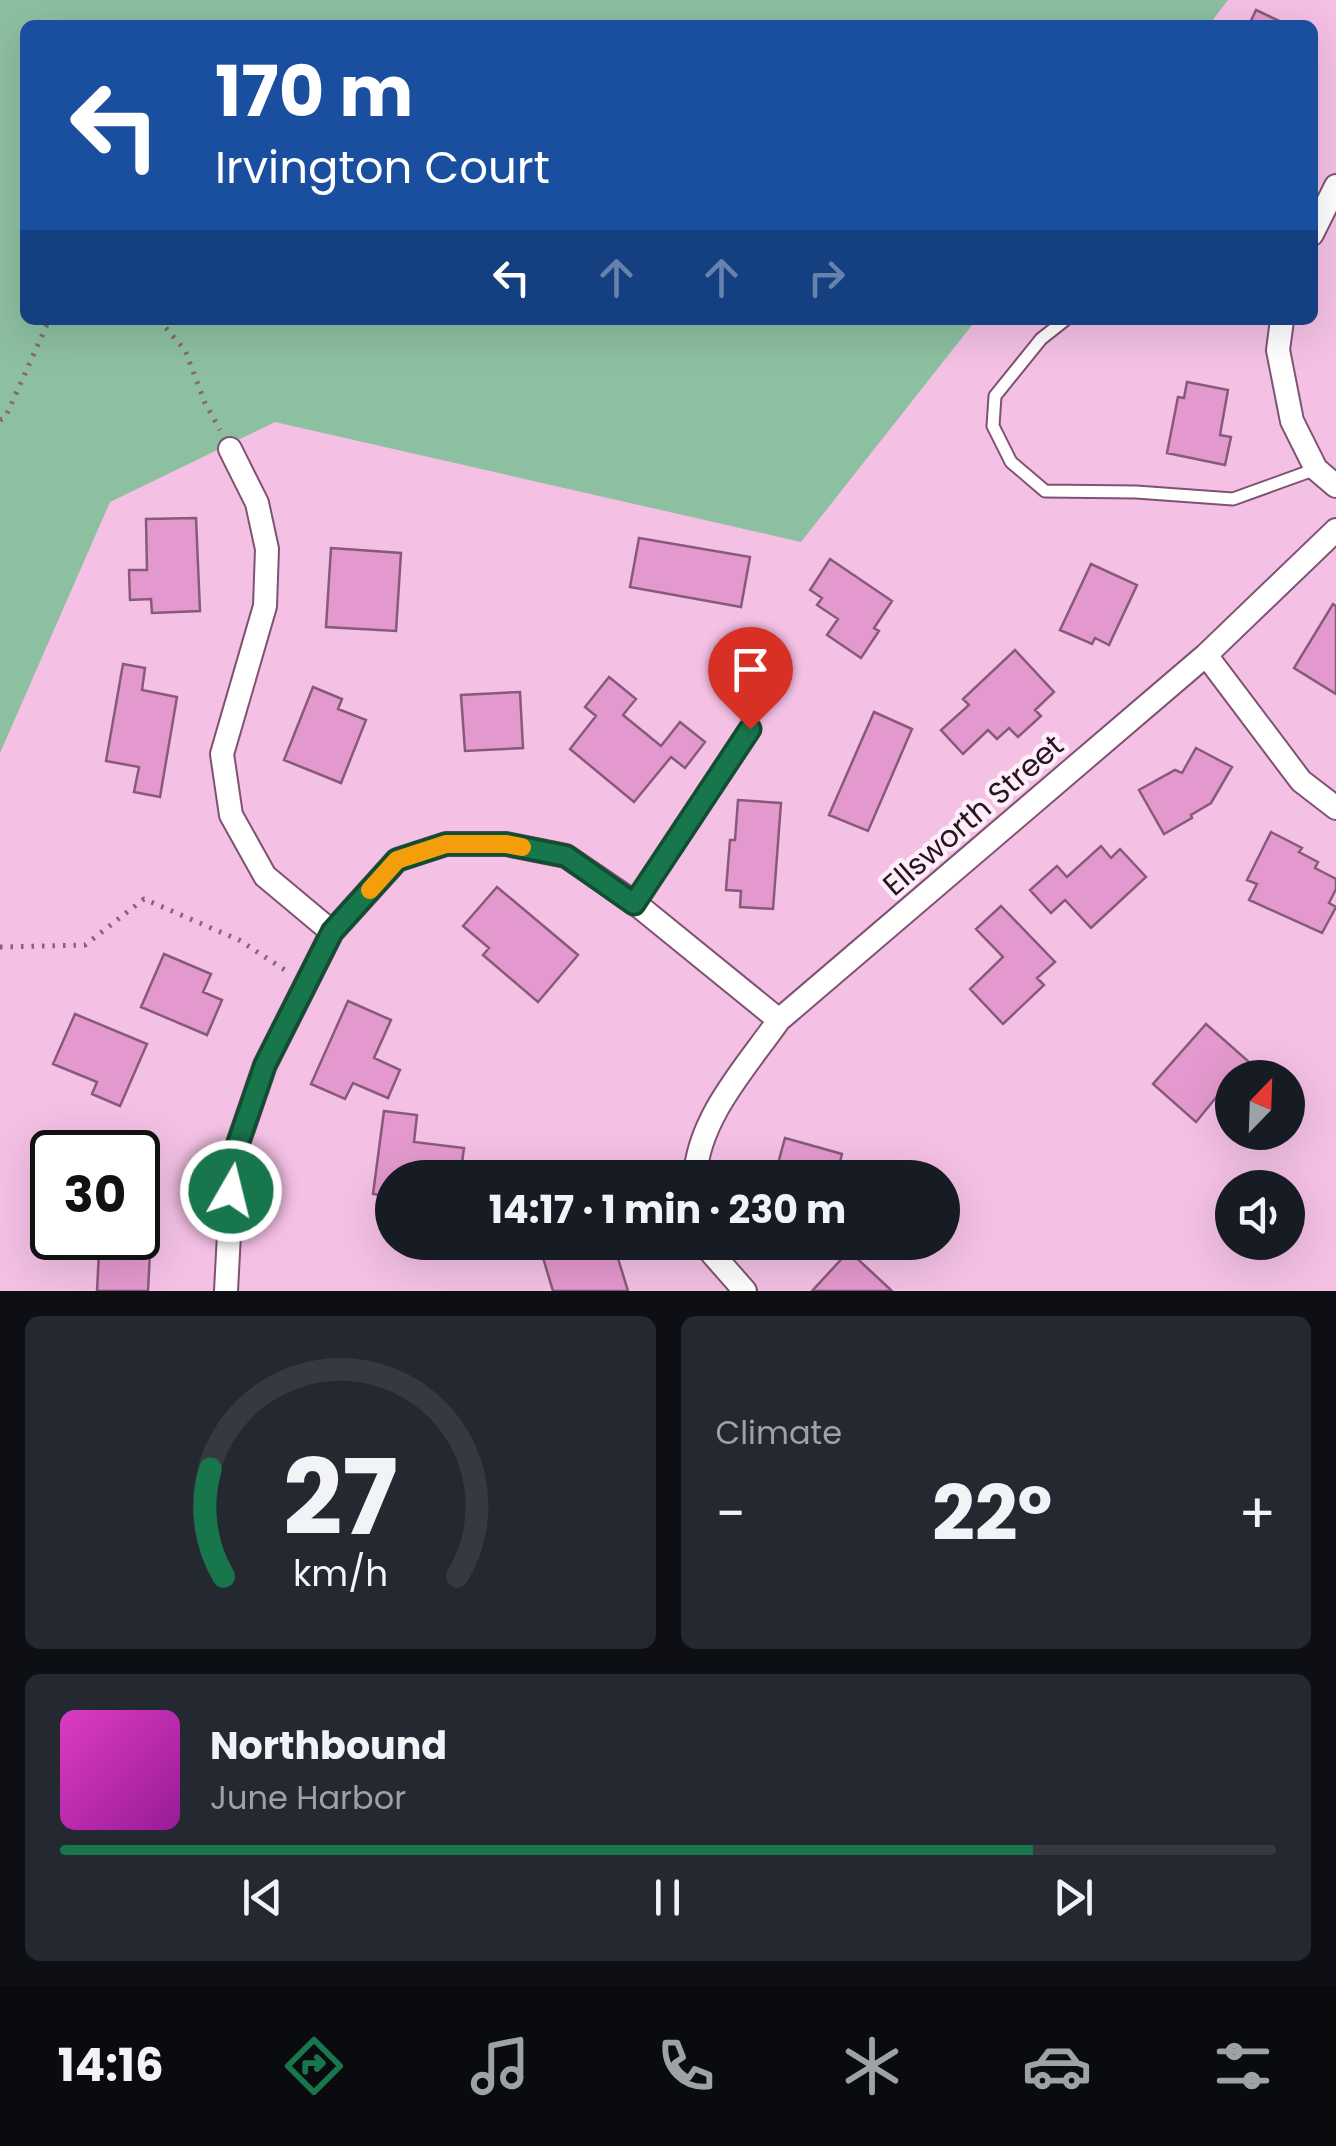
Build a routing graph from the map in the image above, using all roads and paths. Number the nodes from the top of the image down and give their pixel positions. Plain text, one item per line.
1 (1336, 186) edge
2 (1318, 222) edge
3 (47, 325) edge
4 (163, 325) edge
5 (1059, 325) edge
6 (1281, 325) edge
7 (0, 420) edge
8 (230, 449) joint
9 (1316, 469) junction
10 (1336, 486) edge
11 (1336, 530) edge
12 (1206, 654) junction
13 (750, 729) dead end
14 (1336, 808) edge
15 (634, 904) junction
16 (332, 932) junction
17 (0, 946) edge
18 (306, 983) junction
19 (780, 1020) junction
20 (699, 1160) edge
21 (717, 1260) edge
22 (226, 1291) edge
23 (744, 1291) edge

1 - 2 street
3 - 7 path
4 - 8 path
5 - 9 lane
6 - 9 street
8 - 16 street
9 - 10 street
11 - 12 street, Ellsworth Street
12 - 14 street
12 - 19 street, Ellsworth Street
13 - 15 lane
15 - 16 street
15 - 19 street
16 - 18 street
17 - 18 path
18 - 22 street
19 - 20 street, Ellsworth Street
21 - 23 street

